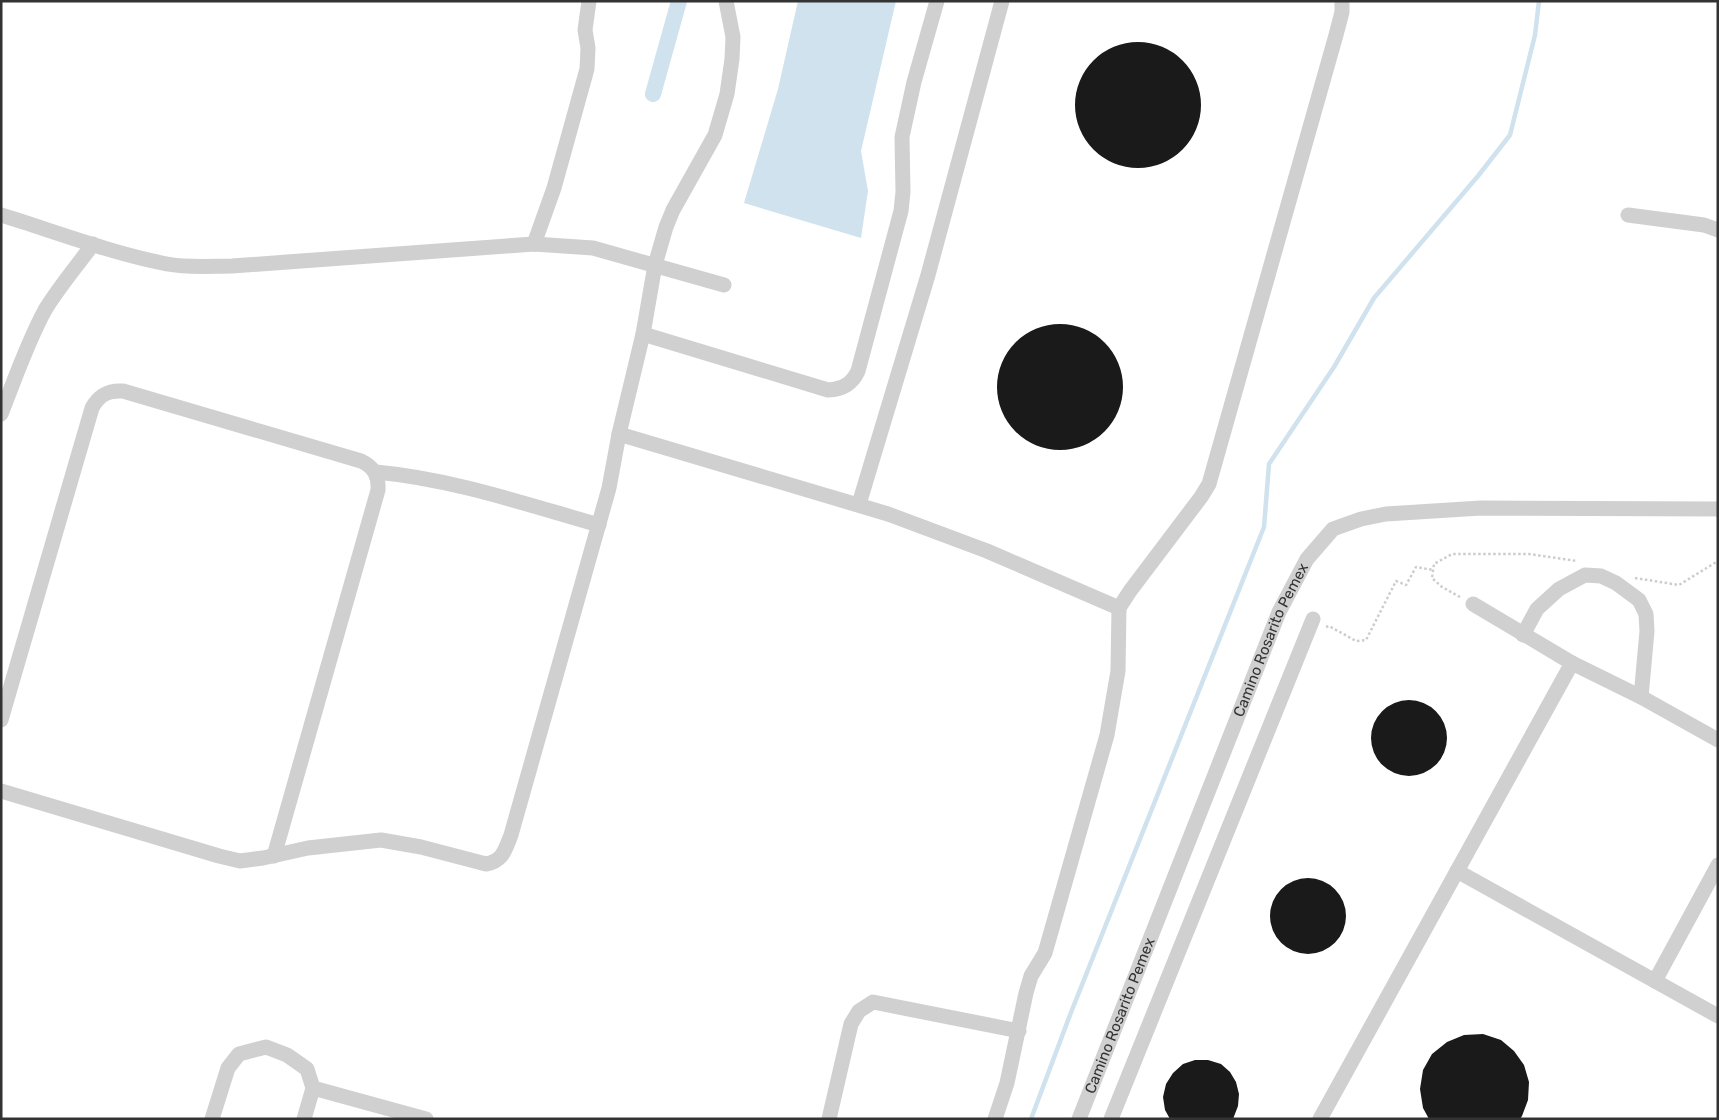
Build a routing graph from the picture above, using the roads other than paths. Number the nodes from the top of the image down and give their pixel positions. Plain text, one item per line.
1 (589, 1) edge
2 (726, 1) edge
3 (937, 1) edge
4 (1002, 1) edge
5 (1342, 1) edge
6 (1, 215) edge
7 (1628, 216) dead end
8 (1718, 230) edge
9 (93, 244) junction
10 (534, 244) junction
11 (655, 265) junction
12 (724, 286) dead end
13 (644, 334) junction
14 (2, 413) edge
15 (619, 434) junction
16 (376, 472) junction
17 (858, 504) junction
18 (1718, 509) edge
19 (599, 525) junction
20 (1473, 604) road end
21 (1119, 608) junction
22 (1310, 625) road end
23 (1523, 635) junction
24 (1572, 663) junction
25 (1641, 697) junction
26 (1, 720) edge
27 (1718, 740) edge
28 (1, 791) edge
29 (274, 856) junction
30 (1718, 865) edge
31 (1457, 871) junction
32 (1654, 981) junction
33 (1718, 1016) edge
34 (1018, 1030) junction
35 (313, 1088) junction
36 (212, 1119) edge
37 (304, 1119) edge
38 (426, 1119) edge
39 (829, 1119) edge
40 (995, 1119) edge
41 (1079, 1119) edge
42 (1111, 1119) edge
43 (1320, 1119) edge

1 - 10 street
2 - 11 street
3 - 13 street
4 - 17 street
5 - 21 street
6 - 9 street
7 - 8 street
9 - 10 street
9 - 14 street
10 - 11 street
11 - 12 street
11 - 13 street
13 - 15 street
15 - 17 street
15 - 19 street
16 - 19 street
16 - 26 street
16 - 29 street
17 - 21 street
18 - 41 street, Camino Rosarito Pemex
19 - 29 street
20 - 23 street
21 - 34 street
22 - 42 street
23 - 24 street
23 - 25 street
24 - 25 street
24 - 31 street
25 - 27 street
28 - 29 street
30 - 32 street
31 - 32 street
31 - 43 street
32 - 33 street
34 - 39 street
34 - 40 street
35 - 36 street
35 - 37 street
35 - 38 street

